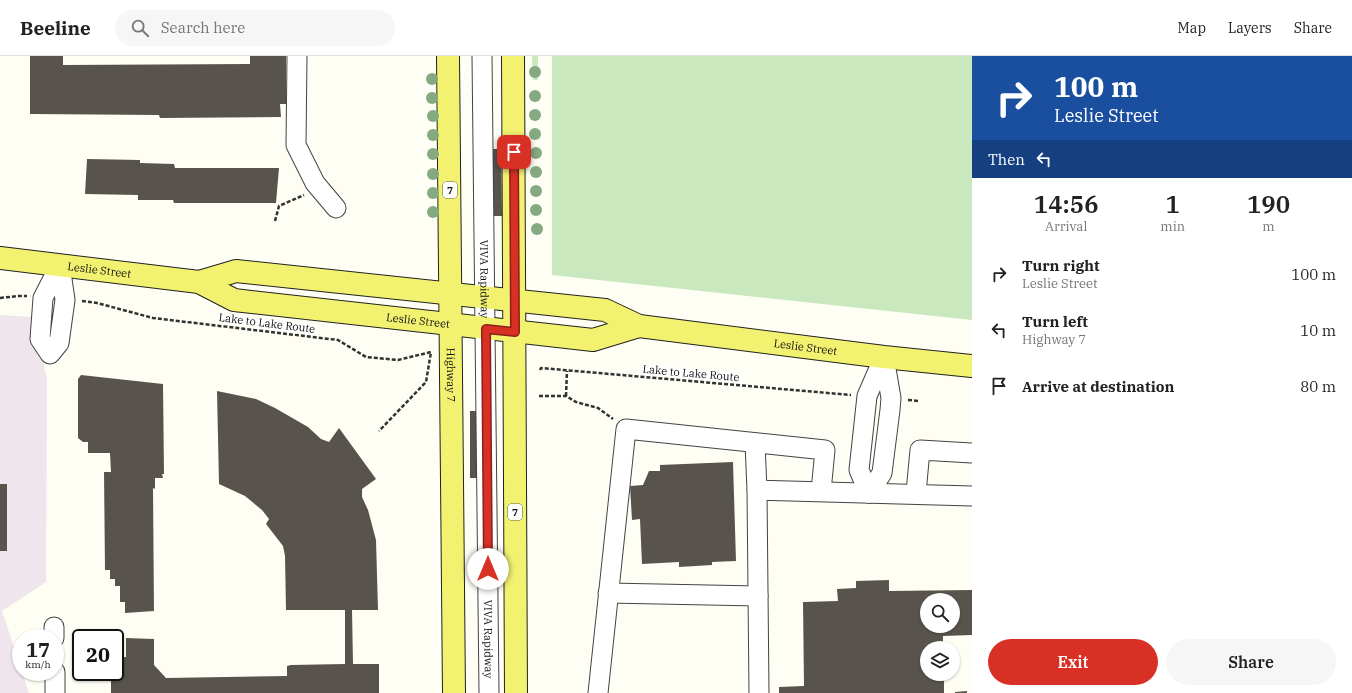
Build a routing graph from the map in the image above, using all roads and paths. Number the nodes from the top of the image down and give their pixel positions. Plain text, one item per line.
1 (297, 56) edge
2 (448, 56) edge
3 (482, 56) edge
4 (513, 56) edge
5 (320, 189) junction
6 (336, 208) dead end
7 (275, 221) dead end
8 (0, 258) edge
9 (199, 282) junction
10 (451, 294) junction
11 (18, 296) dead end
12 (485, 297) junction
13 (0, 298) edge
14 (515, 300) junction
15 (97, 302) dead end
16 (451, 325) junction
17 (640, 326) junction
18 (486, 329) junction
19 (515, 332) junction
20 (884, 357) junction
21 (972, 366) edge
22 (540, 370) dead end
23 (567, 370) junction
24 (841, 394) dead end
25 (539, 396) dead end
26 (566, 396) junction
27 (626, 429) junction
28 (379, 432) dead end
29 (755, 443) junction
30 (972, 453) edge
31 (757, 490) junction
32 (821, 491) junction
33 (869, 493) junction
34 (916, 493) junction
35 (972, 496) edge
36 (608, 593) junction
37 (758, 596) junction
38 (54, 681) edge
39 (55, 693) edge
40 (454, 693) edge
41 (489, 693) edge
42 (516, 693) edge
43 (598, 693) edge
44 (760, 693) edge

1 - 5 street
2 - 10 main road, Highway 7 / 7
3 - 12 street, VIVA Rapidway
4 - 14 main road, 7
5 - 6 street
5 - 7 path
8 - 9 main road, Leslie Street
9 - 10 main road, Leslie Street
9 - 16 main road, Leslie Street
10 - 12 main road, Leslie Street
10 - 16 main road, Highway 7 / 7
11 - 13 path
12 - 14 main road, Leslie Street
12 - 18 street, VIVA Rapidway
14 - 17 main road, Leslie Street
14 - 19 main road, 7
15 - 28 path, Lake to Lake Route
16 - 18 main road, Leslie Street
16 - 40 main road, Highway 7 / 7
17 - 19 main road, Leslie Street
17 - 20 main road, Leslie Street
18 - 19 main road, Leslie Street
18 - 41 street, VIVA Rapidway
19 - 42 main road, 7
20 - 21 main road, Leslie Street
20 - 33 street
22 - 23 path, Lake to Lake Route
23 - 24 path, Lake to Lake Route
23 - 26 path
25 - 26 path
26 - 27 path
27 - 29 street
27 - 36 street
29 - 31 street
29 - 32 street
30 - 34 street
31 - 32 street
31 - 37 street
32 - 33 street
33 - 34 street
34 - 35 street
36 - 37 street
36 - 43 street
37 - 44 street
38 - 39 street

